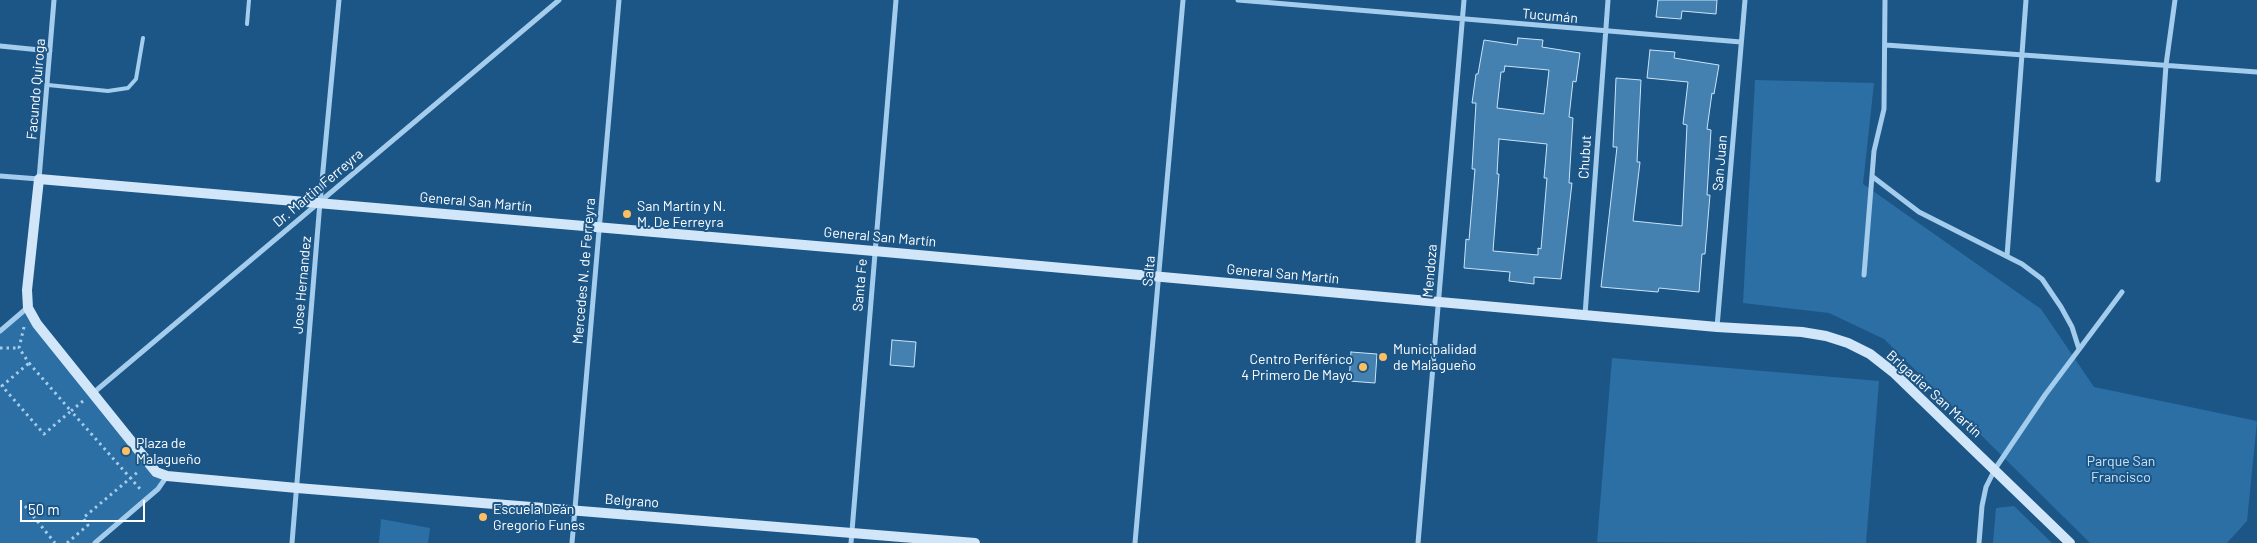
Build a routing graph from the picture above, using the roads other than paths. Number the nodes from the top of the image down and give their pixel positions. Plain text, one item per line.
1 (54, 0) edge
2 (249, 0) edge
3 (339, 0) edge
4 (560, 0) edge
5 (619, 0) edge
6 (896, 0) edge
7 (1183, 0) edge
8 (1238, 0) edge
9 (1464, 0) edge
10 (1608, 0) edge
11 (1745, 0) edge
12 (1885, 0) edge
13 (2026, 0) edge
14 (2175, 0) edge
15 (1462, 19) junction
16 (247, 24) dead end
17 (1605, 32) junction
18 (143, 38) dead end
19 (1741, 42) junction
20 (1886, 45) junction
21 (0, 46) edge
22 (50, 51) junction
23 (2022, 55) junction
24 (2166, 65) junction
25 (2257, 72) edge
26 (48, 85) junction
27 (0, 176) edge
28 (1873, 177) junction
29 (39, 179) junction
30 (2158, 180) dead end
31 (320, 202) junction
32 (599, 227) junction
33 (874, 250) junction
34 (2007, 256) junction
35 (1864, 275) dead end
36 (1159, 277) junction
37 (2122, 292) dead end
38 (1439, 301) junction
39 (28, 308) junction
40 (1585, 315) junction
41 (1717, 327) junction
42 (0, 331) edge
43 (2079, 349) junction
44 (92, 394) junction
45 (1995, 469) junction
46 (167, 476) junction
47 (297, 488) junction
48 (575, 511) junction
49 (852, 532) junction
50 (95, 543) edge
51 (292, 543) edge
52 (572, 543) edge
53 (851, 543) edge
54 (975, 543) edge
55 (1135, 543) edge
56 (1418, 543) edge
57 (1979, 543) edge
58 (2070, 543) edge

1 - 22 street, Facundo Quiroga
2 - 16 lane
3 - 31 street, Jose Hernandez
4 - 31 street, Dr. Martin Ferreyra
5 - 32 street, Mercedes N. de Ferreyra
6 - 33 street, Santa Fe
7 - 36 street, Salta
8 - 15 street, Tucumán
9 - 15 street, Mendoza
10 - 17 street, Chubut
11 - 19 street, San Juan
12 - 20 street
13 - 23 street
14 - 24 street
15 - 17 street, Tucumán
15 - 38 street, Mendoza
17 - 19 street, Tucumán
17 - 40 street, Chubut
18 - 26 lane
19 - 41 street, San Juan
20 - 23 street
20 - 28 street
21 - 22 street
22 - 26 street, Facundo Quiroga
23 - 24 street
23 - 34 street
24 - 25 street
24 - 30 street
26 - 29 street, Facundo Quiroga
27 - 29 street
28 - 34 street
28 - 35 street
29 - 31 main road, General San Martín
29 - 39 main road
31 - 32 main road, General San Martín
31 - 44 street, Dr. Martin Ferreyra
31 - 47 street, Jose Hernandez
32 - 33 main road, General San Martín
32 - 48 street, Mercedes N. de Ferreyra
33 - 36 main road, General San Martín
33 - 49 street, Santa Fe
34 - 43 street
36 - 38 main road, General San Martín
36 - 55 street, Salta
37 - 43 street
38 - 40 main road, General San Martín
38 - 56 street, Mendoza
39 - 42 street
39 - 44 main road
40 - 41 main road, General San Martín
41 - 45 main road, Brigadier San Martín
43 - 45 street
44 - 46 main road
45 - 57 street
45 - 58 main road, Brigadier San Martín
46 - 47 main road, Belgrano
46 - 50 street
47 - 48 main road, Belgrano
47 - 51 street, Jose Hernandez
48 - 49 main road, Belgrano
48 - 52 street, Mercedes N. de Ferreyra
49 - 53 street, Santa Fe
49 - 54 main road, Belgrano

